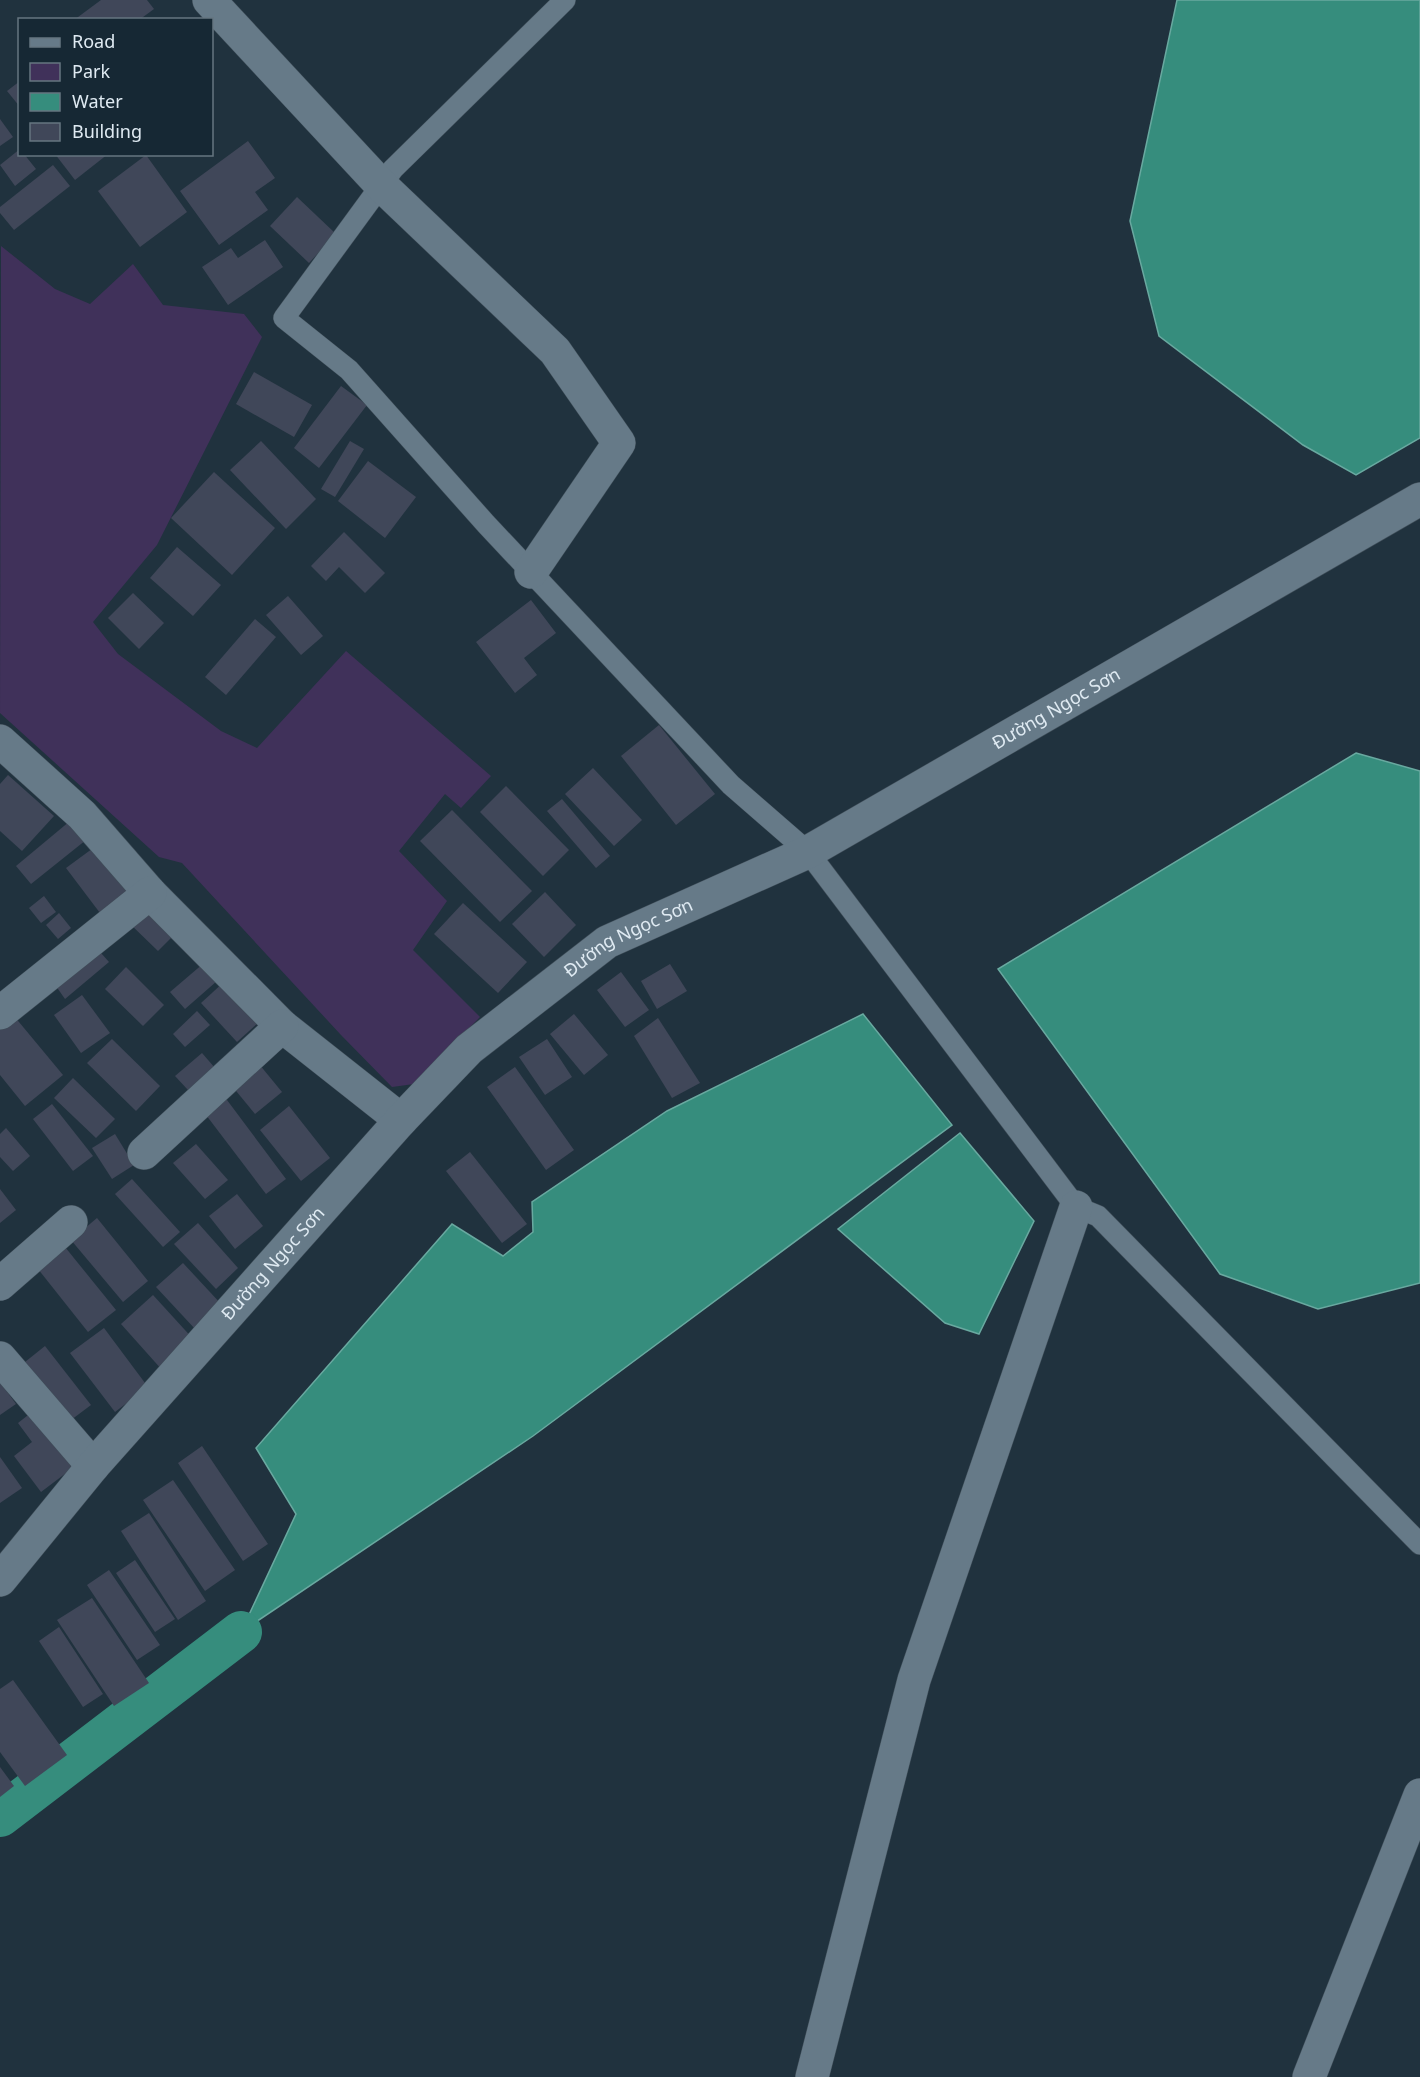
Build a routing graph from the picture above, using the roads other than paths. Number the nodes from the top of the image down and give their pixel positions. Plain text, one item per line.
1 (209, 0) edge
2 (565, 0) edge
3 (381, 185) junction
4 (1420, 500) edge
5 (531, 572) junction
6 (0, 741) edge
7 (808, 852) junction
8 (150, 893) junction
9 (0, 1013) edge
10 (282, 1026) junction
11 (401, 1120) junction
12 (144, 1153) dead end
13 (1076, 1207) junction
14 (71, 1222) dead end
15 (0, 1284) edge
16 (0, 1358) edge
17 (93, 1466) junction
18 (1420, 1544) edge
19 (0, 1580) edge
20 (1420, 1796) edge
21 (812, 2077) edge
22 (1309, 2077) edge

1 - 3 street
2 - 3 lane
3 - 5 street
3 - 5 lane
4 - 7 street, Đường Ngọc Sơn
5 - 7 lane
6 - 8 street
7 - 11 street, Đường Ngọc Sơn
7 - 13 lane
8 - 9 street
8 - 10 street
10 - 11 street
10 - 12 street
11 - 17 street, Đường Ngọc Sơn
13 - 18 lane
13 - 21 street
14 - 15 street
16 - 17 street
17 - 19 street, Đường Ngọc Sơn
20 - 22 street

